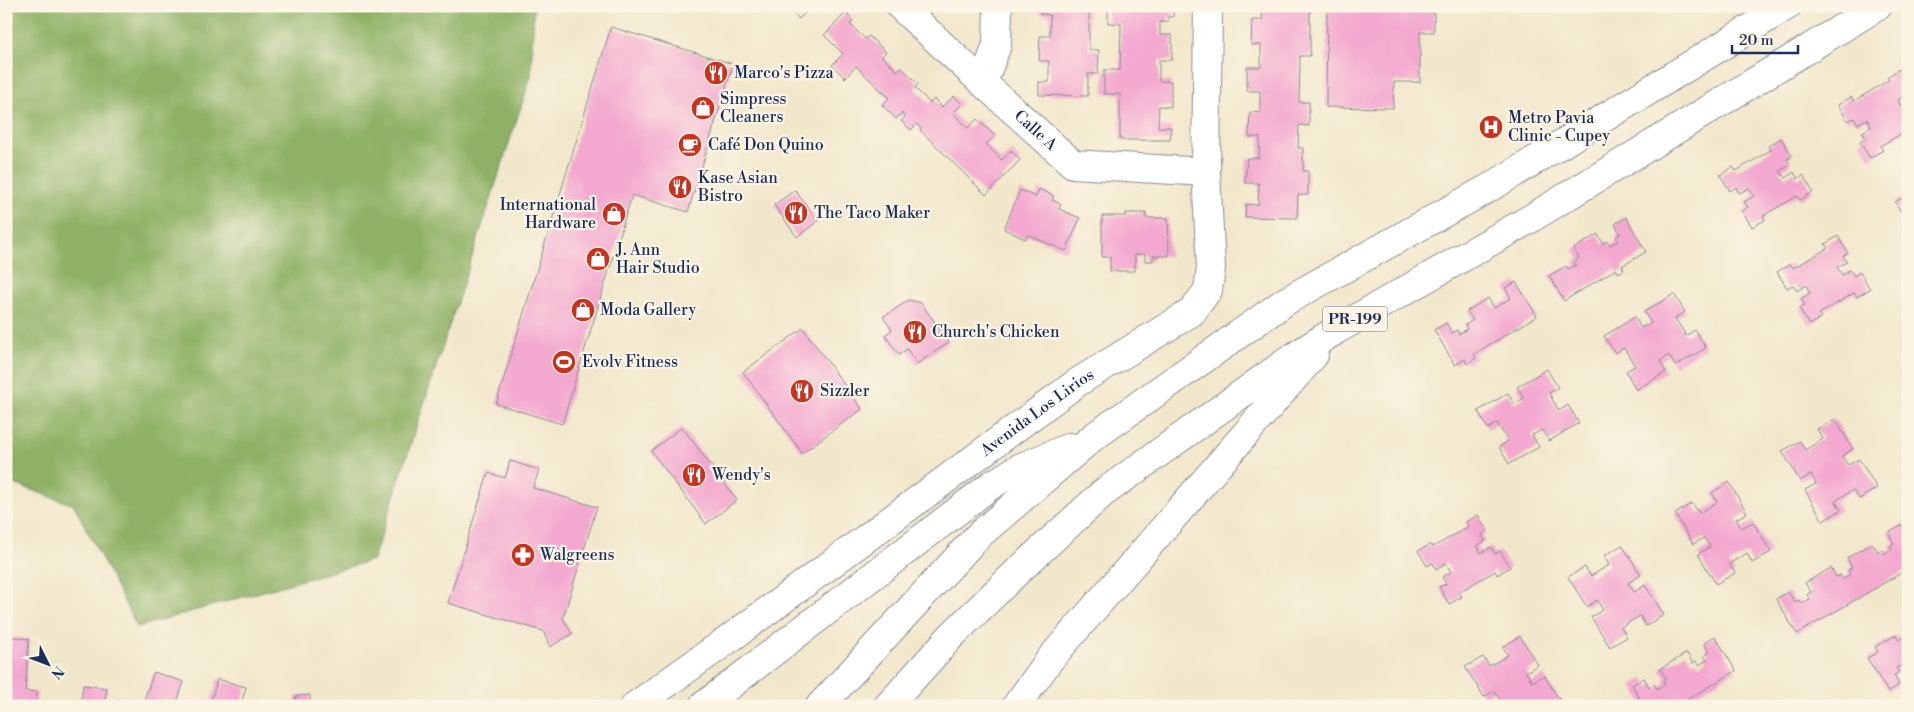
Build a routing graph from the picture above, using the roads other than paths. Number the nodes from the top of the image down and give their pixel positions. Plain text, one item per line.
1 (900, 6) edge
2 (998, 6) edge
3 (1208, 6) edge
4 (1787, 6) edge
5 (1878, 6) edge
6 (983, 84) junction
7 (1206, 172) junction
8 (1336, 330) junction
9 (1092, 438) junction
10 (635, 706) edge
11 (703, 706) edge
12 (820, 706) edge
13 (888, 706) edge
14 (1016, 706) edge

1 - 6 main road, Calle A
2 - 6 main road
3 - 7 main road, Avenida Los Lirios
4 - 9 main road, PR-199
5 - 8 main road, PR-199
6 - 7 main road, Calle A
7 - 10 main road, Avenida Los Lirios
8 - 13 main road, PR-199
8 - 14 main road
9 - 11 main road
9 - 12 main road, PR-199

